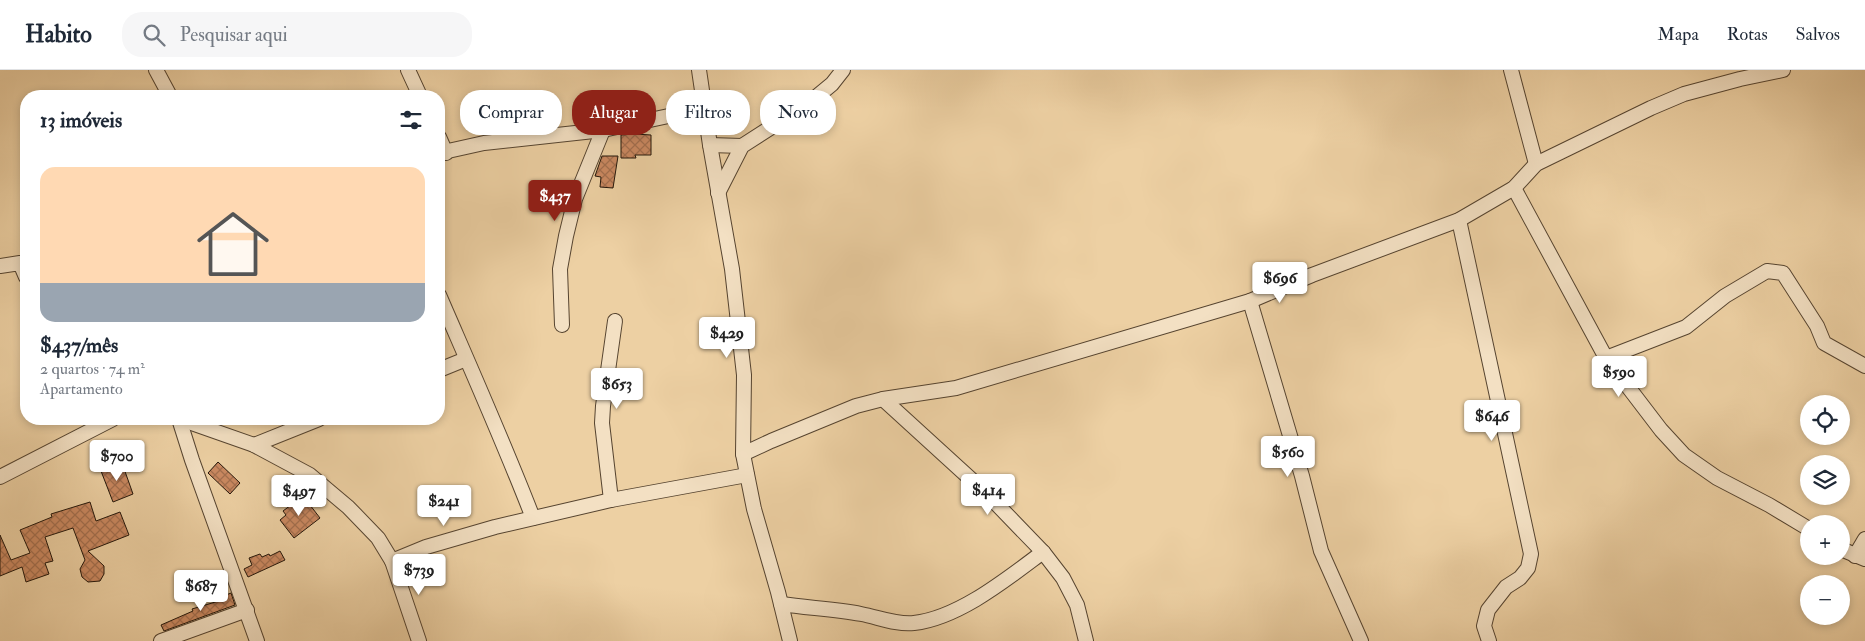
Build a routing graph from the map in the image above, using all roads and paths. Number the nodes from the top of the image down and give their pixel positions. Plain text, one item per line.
1 (156, 70) edge
2 (408, 70) edge
3 (699, 70) edge
4 (843, 70) edge
5 (1511, 70) edge
6 (1783, 70) edge
7 (167, 90) edge
8 (417, 90) edge
9 (703, 90) edge
10 (572, 133) edge
11 (601, 135) edge
12 (709, 135) edge
13 (710, 145) junction
14 (742, 146) junction
15 (445, 152) edge
16 (1536, 164) junction
17 (1514, 188) junction
18 (718, 193) junction
19 (1459, 220) junction
20 (20, 263) edge
21 (0, 266) edge
22 (1250, 301) junction
23 (445, 309) edge
24 (614, 321) dead end
25 (562, 325) dead end
26 (1606, 358) junction
27 (466, 359) junction
28 (1865, 366) edge
29 (445, 368) edge
30 (883, 399) junction
31 (101, 425) edge
32 (181, 425) edge
33 (196, 425) edge
34 (304, 425) edge
35 (254, 445) junction
36 (743, 454) junction
37 (747, 475) junction
38 (0, 477) edge
39 (611, 500) junction
40 (533, 518) junction
41 (1800, 524) edge
42 (1865, 540) edge
43 (1043, 552) junction
44 (1860, 558) edge
45 (392, 560) junction
46 (782, 604) junction
47 (247, 610) junction
48 (161, 641) edge
49 (257, 641) edge
50 (419, 641) edge
51 (790, 641) edge
52 (1086, 641) edge
53 (1361, 641) edge
54 (1489, 641) edge

1 - 7 street
2 - 8 street
3 - 9 street
4 - 14 street
5 - 16 street
6 - 16 street
10 - 15 street
11 - 25 street
12 - 13 street
13 - 14 street
13 - 18 street
14 - 18 street
16 - 17 street
17 - 19 street
17 - 26 street
18 - 36 street
19 - 22 street
19 - 54 street
20 - 21 street
22 - 30 street
22 - 53 street
23 - 27 street
24 - 39 street
26 - 28 street
26 - 41 street
27 - 29 street
27 - 40 street
30 - 36 street
30 - 43 street
31 - 38 street
32 - 47 street
33 - 35 street
34 - 35 street
35 - 45 street
36 - 37 street
37 - 39 street
37 - 46 street
39 - 40 street
40 - 45 street
42 - 44 street
43 - 46 street
43 - 52 street
45 - 50 street
46 - 51 street
47 - 48 street
47 - 49 street

